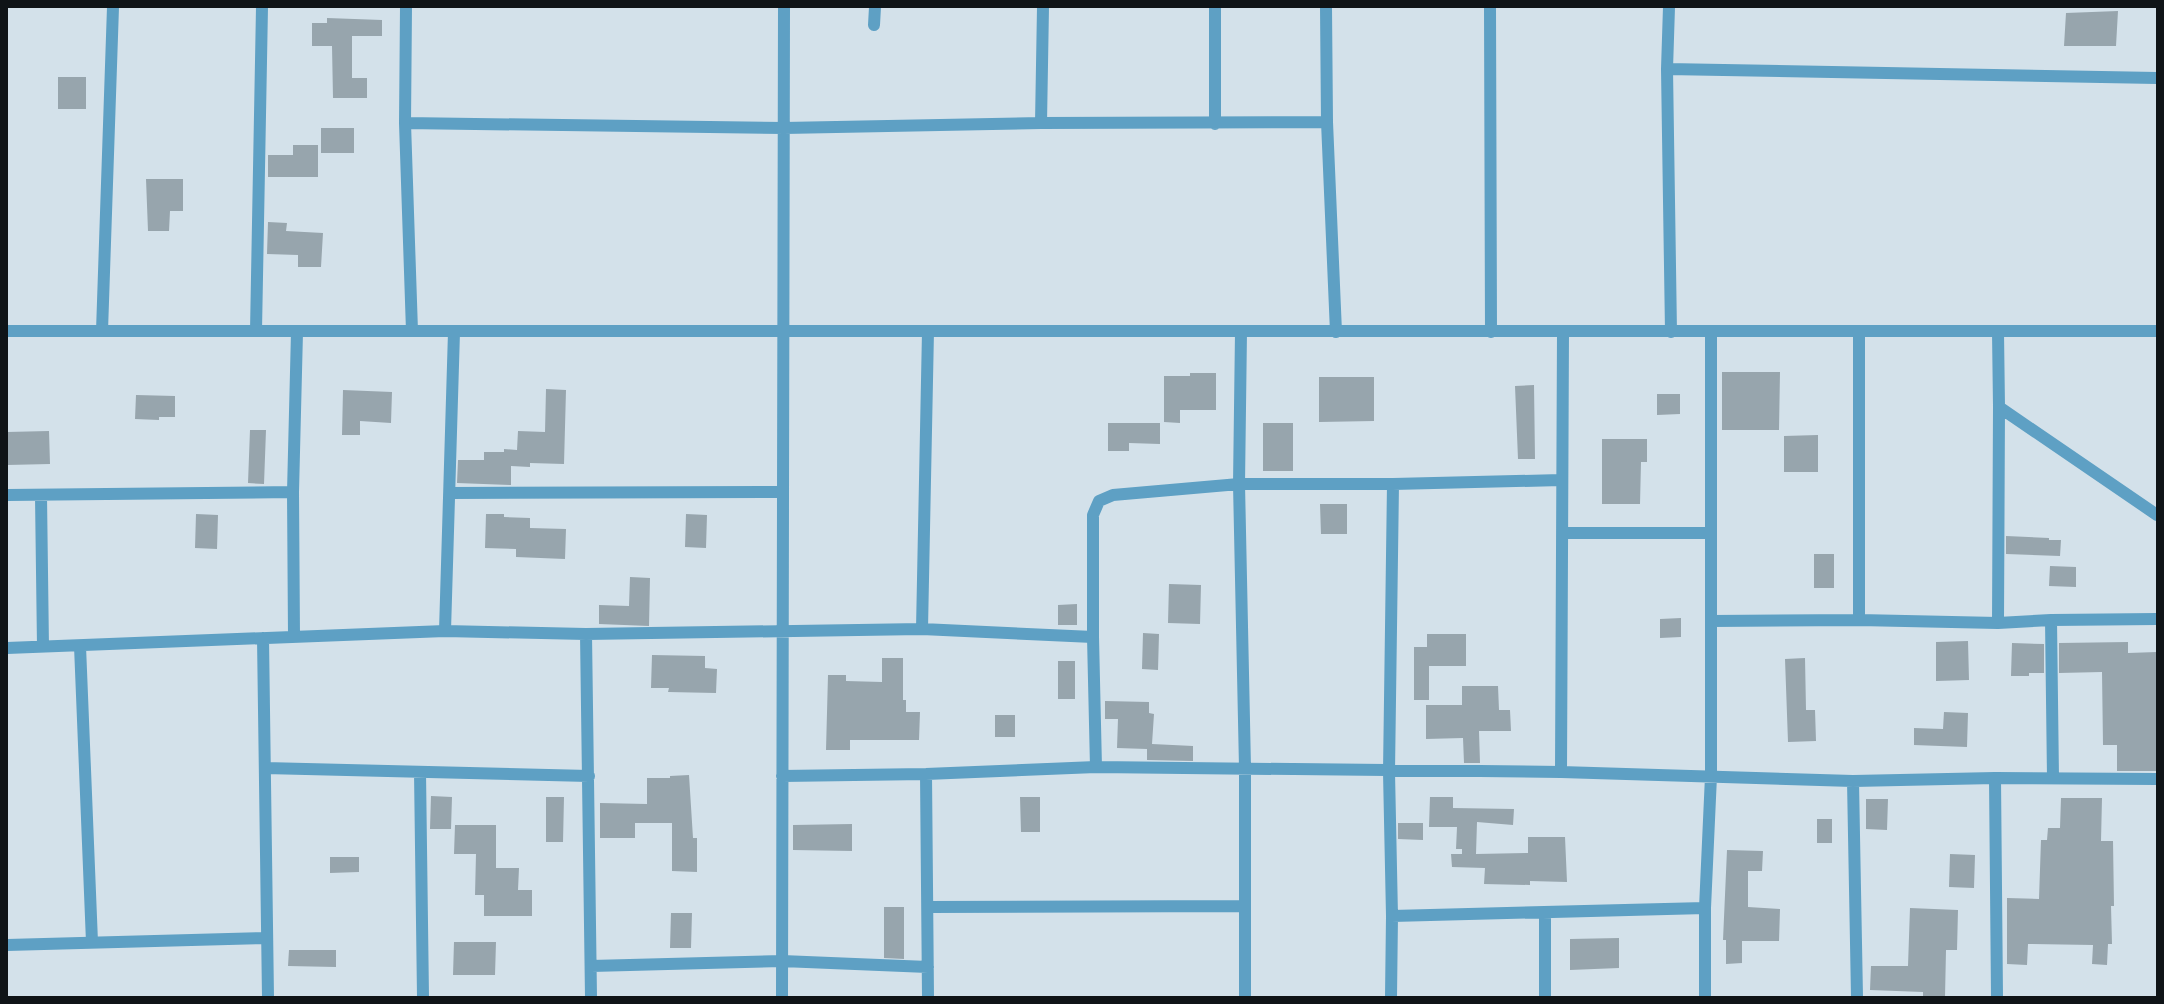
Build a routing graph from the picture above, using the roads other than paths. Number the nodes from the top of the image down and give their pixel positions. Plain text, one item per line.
1 (112, 7) edge
2 (262, 7) edge
3 (406, 7) edge
4 (784, 7) edge
5 (875, 7) edge
6 (1043, 7) edge
7 (1215, 7) edge
8 (1326, 7) edge
9 (1490, 7) edge
10 (1669, 7) edge
11 (874, 24) dead end
12 (1667, 69) junction
13 (2157, 78) edge
14 (1327, 122) junction
15 (405, 123) junction
16 (1042, 123) junction
17 (1215, 124) junction
18 (784, 128) junction
19 (928, 331) junction
20 (2157, 331) edge
21 (7, 332) edge
22 (102, 332) junction
23 (256, 332) junction
24 (297, 332) junction
25 (412, 332) junction
26 (454, 332) junction
27 (784, 332) junction
28 (1241, 332) junction
29 (1336, 332) junction
30 (1491, 332) junction
31 (1562, 332) junction
32 (1670, 332) junction
33 (1711, 332) junction
34 (1859, 332) junction
35 (1998, 332) junction
36 (1999, 407) junction
37 (1561, 480) junction
38 (1239, 484) junction
39 (1393, 484) junction
40 (293, 492) junction
41 (783, 492) junction
42 (450, 493) junction
43 (7, 495) edge
44 (41, 496) junction
45 (2157, 515) edge
46 (1711, 533) junction
47 (1563, 534) junction
48 (2157, 619) edge
49 (1859, 620) junction
50 (2051, 620) junction
51 (1711, 621) junction
52 (1998, 623) junction
53 (922, 629) junction
54 (445, 631) junction
55 (783, 632) junction
56 (586, 634) junction
57 (294, 636) junction
58 (1093, 637) junction
59 (263, 638) junction
60 (80, 646) junction
61 (43, 647) junction
62 (7, 648) edge
63 (1096, 767) junction
64 (265, 768) junction
65 (1244, 768) junction
66 (420, 772) junction
67 (1389, 772) junction
68 (1561, 772) junction
69 (926, 774) junction
70 (589, 776) junction
71 (782, 776) junction
72 (1711, 776) junction
73 (1995, 778) junction
74 (2053, 778) junction
75 (2157, 779) edge
76 (1853, 781) junction
77 (1244, 906) junction
78 (928, 907) junction
79 (1704, 908) junction
80 (1544, 913) junction
81 (1392, 916) junction
82 (267, 938) junction
83 (92, 942) junction
84 (7, 945) edge
85 (782, 962) junction
86 (591, 966) junction
87 (928, 967) junction
88 (268, 997) edge
89 (423, 997) edge
90 (591, 997) edge
91 (782, 997) edge
92 (928, 997) edge
93 (1245, 997) edge
94 (1391, 997) edge
95 (1546, 997) edge
96 (1705, 997) edge
97 (1857, 997) edge
98 (1997, 997) edge

1 - 22 street
2 - 23 street
3 - 15 street
4 - 18 street
5 - 11 street
6 - 16 street
7 - 17 street
8 - 14 street
9 - 30 street
10 - 12 street
12 - 13 street
12 - 32 street
14 - 17 street
14 - 29 street
15 - 18 street
15 - 25 street
16 - 17 street
16 - 18 street
18 - 27 street
19 - 27 street
19 - 28 street
19 - 53 street
20 - 35 street
21 - 22 street
22 - 23 street
23 - 24 street
24 - 25 street
24 - 40 street
25 - 26 street
26 - 27 street
26 - 42 street
27 - 41 street
28 - 29 street
28 - 38 street
29 - 30 street
30 - 31 street
31 - 32 street
31 - 37 street
32 - 33 street
33 - 34 street
33 - 46 street
34 - 35 street
34 - 49 street
35 - 36 street
36 - 45 street
36 - 52 street
37 - 39 street
37 - 47 street
38 - 39 street
38 - 58 street
38 - 65 street
39 - 67 street
40 - 44 street
40 - 57 street
41 - 42 street
41 - 55 street
42 - 54 street
43 - 44 street
44 - 61 street
46 - 47 street
46 - 51 street
47 - 68 street
48 - 50 street
49 - 51 street
49 - 52 street
50 - 52 street
50 - 74 street
51 - 72 street
53 - 55 street
53 - 58 street
54 - 56 street
54 - 57 street
55 - 56 street
55 - 71 street
56 - 70 street
57 - 59 street
58 - 63 street
59 - 60 street
59 - 64 street
60 - 61 street
60 - 83 street
61 - 62 street
63 - 65 street
63 - 69 street
64 - 66 street
64 - 82 street
65 - 67 street
65 - 77 street
66 - 70 street
66 - 89 street
67 - 68 street
67 - 81 street
68 - 72 street
69 - 71 street
69 - 78 street
70 - 86 street
71 - 85 street
72 - 76 street
72 - 79 street
73 - 74 street
73 - 76 street
73 - 98 street
74 - 75 street
76 - 97 street
77 - 78 street
77 - 93 street
78 - 87 street
79 - 80 street
79 - 96 street
80 - 81 street
80 - 95 street
81 - 94 street
82 - 83 street
82 - 88 street
83 - 84 street
85 - 86 street
85 - 87 street
85 - 91 street
86 - 90 street
87 - 92 street

